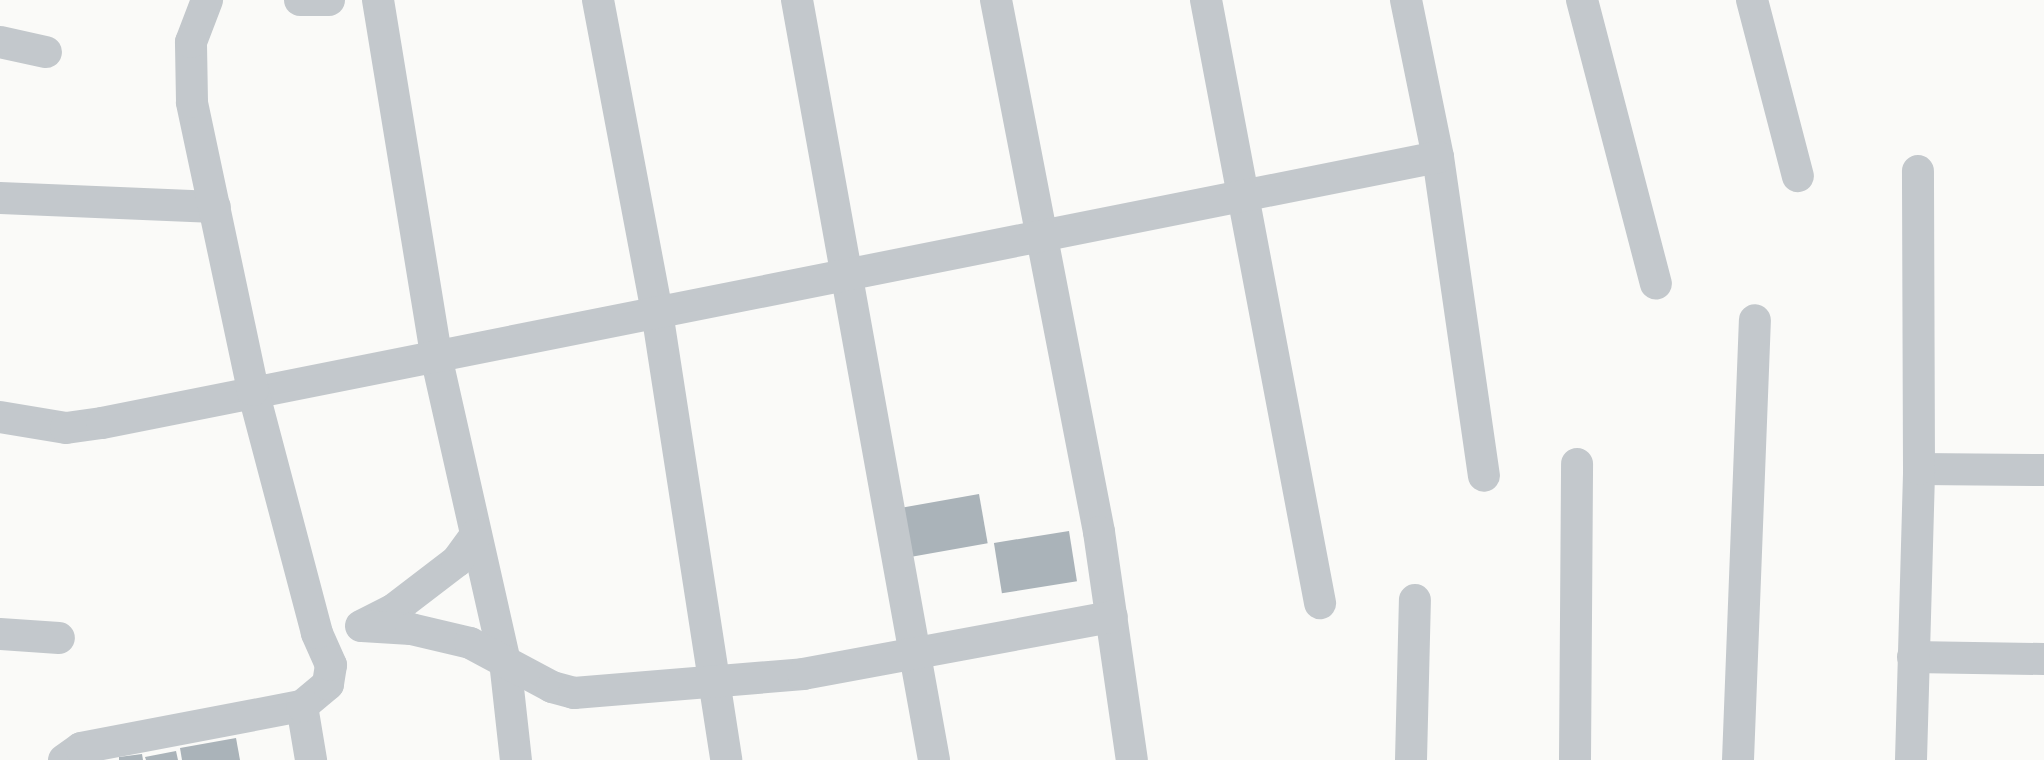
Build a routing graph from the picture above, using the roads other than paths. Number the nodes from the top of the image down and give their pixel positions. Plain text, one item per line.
1 (207, 0) edge
2 (300, 0) edge
3 (329, 0) edge
4 (378, 0) edge
5 (598, 0) edge
6 (797, 0) edge
7 (996, 0) edge
8 (1206, 0) edge
9 (1406, 0) edge
10 (1582, 0) edge
11 (1752, 0) edge
12 (0, 42) edge
13 (46, 52) dead end
14 (1438, 157) junction
15 (1918, 171) dead end
16 (1798, 176) dead end
17 (1243, 193) junction
18 (0, 198) edge
19 (215, 207) junction
20 (1039, 236) junction
21 (847, 274) junction
22 (1656, 284) dead end
23 (657, 312) junction
24 (1755, 320) dead end
25 (436, 356) junction
26 (253, 390) junction
27 (0, 417) edge
28 (1577, 464) dead end
29 (1919, 469) junction
30 (2044, 470) edge
31 (1484, 476) dead end
32 (476, 535) junction
33 (1415, 600) dead end
34 (1320, 603) dead end
35 (1112, 617) junction
36 (362, 626) junction
37 (317, 633) junction
38 (0, 634) edge
39 (59, 638) dead end
40 (917, 652) junction
41 (1913, 657) junction
42 (2044, 659) edge
43 (505, 661) junction
44 (716, 678) junction
45 (302, 706) junction
46 (64, 760) edge
47 (311, 760) edge
48 (516, 760) edge
49 (726, 760) edge
50 (934, 760) edge
51 (1132, 760) edge
52 (1411, 760) edge
53 (1575, 760) edge
54 (1738, 760) edge
55 (1911, 760) edge

1 - 19 street
2 - 3 street
4 - 25 street
5 - 23 street
6 - 21 street
7 - 20 street
8 - 17 street
9 - 14 street
10 - 22 street
11 - 16 street
12 - 13 street
14 - 17 street
14 - 31 street
15 - 29 street
17 - 20 street
17 - 34 street
18 - 19 street
19 - 26 street
20 - 21 street
20 - 35 street
21 - 23 street
21 - 40 street
23 - 25 street
23 - 44 street
24 - 54 street
25 - 26 street
25 - 32 street
26 - 27 street
26 - 37 street
28 - 53 street
29 - 30 street
29 - 41 street
32 - 36 street
32 - 43 street
33 - 52 street
35 - 40 street
35 - 51 street
36 - 37 street
36 - 43 street
37 - 45 street
38 - 39 street
40 - 44 street
40 - 50 street
41 - 42 street
41 - 55 street
43 - 44 street
43 - 48 street
44 - 49 street
45 - 46 street
45 - 47 street

